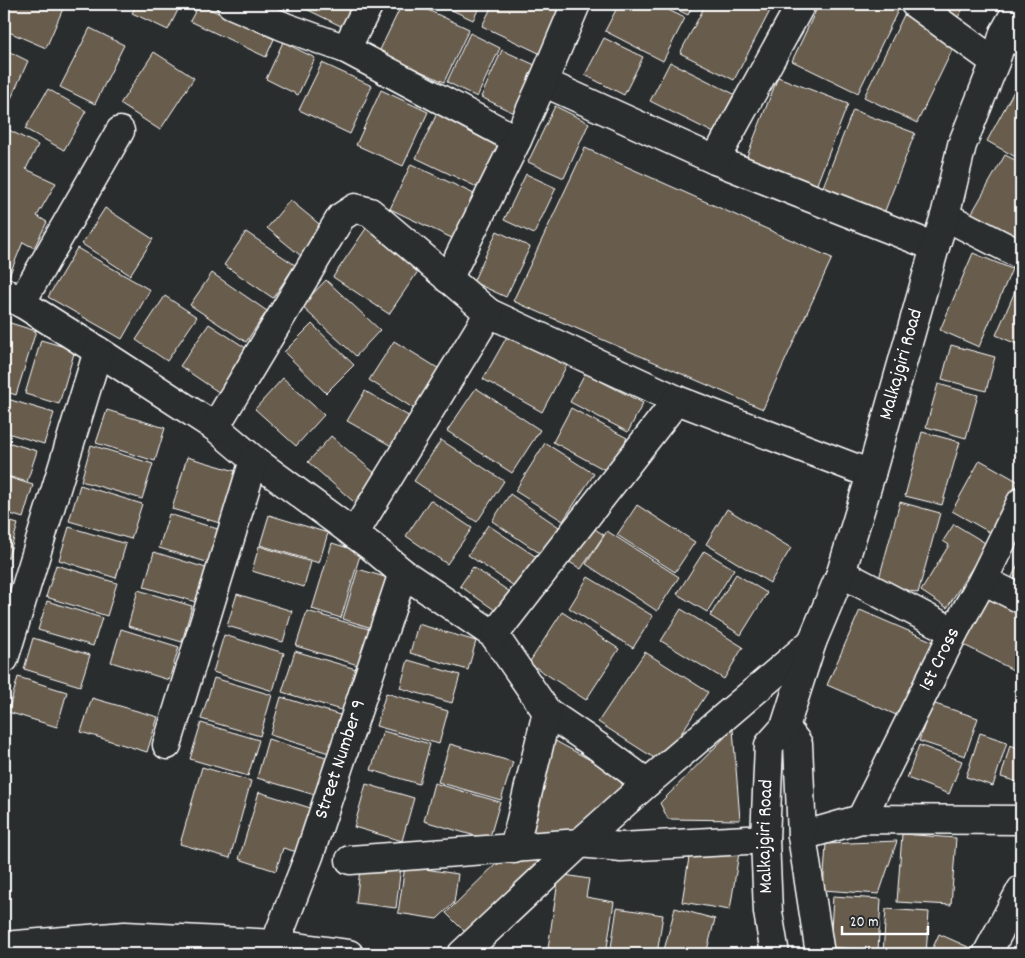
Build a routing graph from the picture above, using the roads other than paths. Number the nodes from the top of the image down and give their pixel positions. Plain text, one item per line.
1 (230, 4) edge
2 (369, 4) edge
3 (576, 4) edge
4 (801, 4) edge
5 (915, 4) edge
6 (1020, 4) edge
7 (1013, 38) edge
8 (346, 49) junction
9 (994, 62) junction
10 (543, 82) junction
11 (120, 131) dead end
12 (517, 140) junction
13 (715, 160) junction
14 (945, 216) junction
15 (935, 247) junction
16 (1021, 255) edge
17 (448, 279) junction
18 (12, 297) edge
19 (489, 313) junction
20 (98, 350) junction
21 (677, 400) junction
22 (215, 427) junction
23 (254, 460) junction
24 (872, 474) junction
25 (1021, 502) edge
26 (354, 534) junction
27 (403, 573) junction
28 (841, 573) junction
29 (983, 580) junction
30 (1021, 599) edge
31 (954, 632) junction
32 (494, 635) junction
33 (812, 642) junction
34 (4, 659) edge
35 (547, 712) junction
36 (785, 727) junction
37 (167, 745) dead end
38 (647, 783) junction
39 (861, 819) junction
40 (1021, 820) edge
41 (802, 836) junction
42 (765, 839) junction
43 (580, 843) junction
44 (514, 849) junction
45 (350, 860) dead end
46 (1021, 890) edge
47 (275, 944) junction
48 (4, 946) edge
49 (350, 954) edge
50 (462, 954) edge
51 (775, 954) edge
52 (820, 954) edge
53 (987, 954) edge

1 - 8 street
2 - 8 street
3 - 10 street
4 - 13 street
5 - 9 street
6 - 7 street, Malkajgiri Road
7 - 9 street, Malkajgiri Road
8 - 12 street
9 - 14 street, Malkajgiri Road
10 - 12 street
10 - 13 street
11 - 18 street
12 - 17 street
13 - 15 street
14 - 15 street, Malkajgiri Road
14 - 16 street
15 - 24 street, Malkajgiri Road
17 - 19 street
17 - 22 street
18 - 20 street
19 - 21 street
19 - 26 street
20 - 22 street
20 - 34 street
21 - 24 street
21 - 32 street
22 - 23 street
23 - 26 street
23 - 37 street
24 - 28 street, Malkajgiri Road
25 - 29 street, 1st Cross
26 - 27 street
27 - 32 street
27 - 47 street, Street Number 9
28 - 31 street
28 - 33 street, Malkajgiri Road
29 - 30 street
29 - 31 street, 1st Cross
31 - 39 street, 1st Cross
32 - 35 street
33 - 36 street, Malkajgiri Road
33 - 38 street
35 - 38 street
35 - 44 street
36 - 41 street, Malkajgiri Road
36 - 42 street, Malkajgiri Road
38 - 43 street
39 - 40 street
39 - 41 street
41 - 52 street, Malkajgiri Road
42 - 43 street
42 - 51 street, Malkajgiri Road
43 - 44 street
43 - 50 street
44 - 45 street
46 - 53 street
47 - 48 street
47 - 49 street

